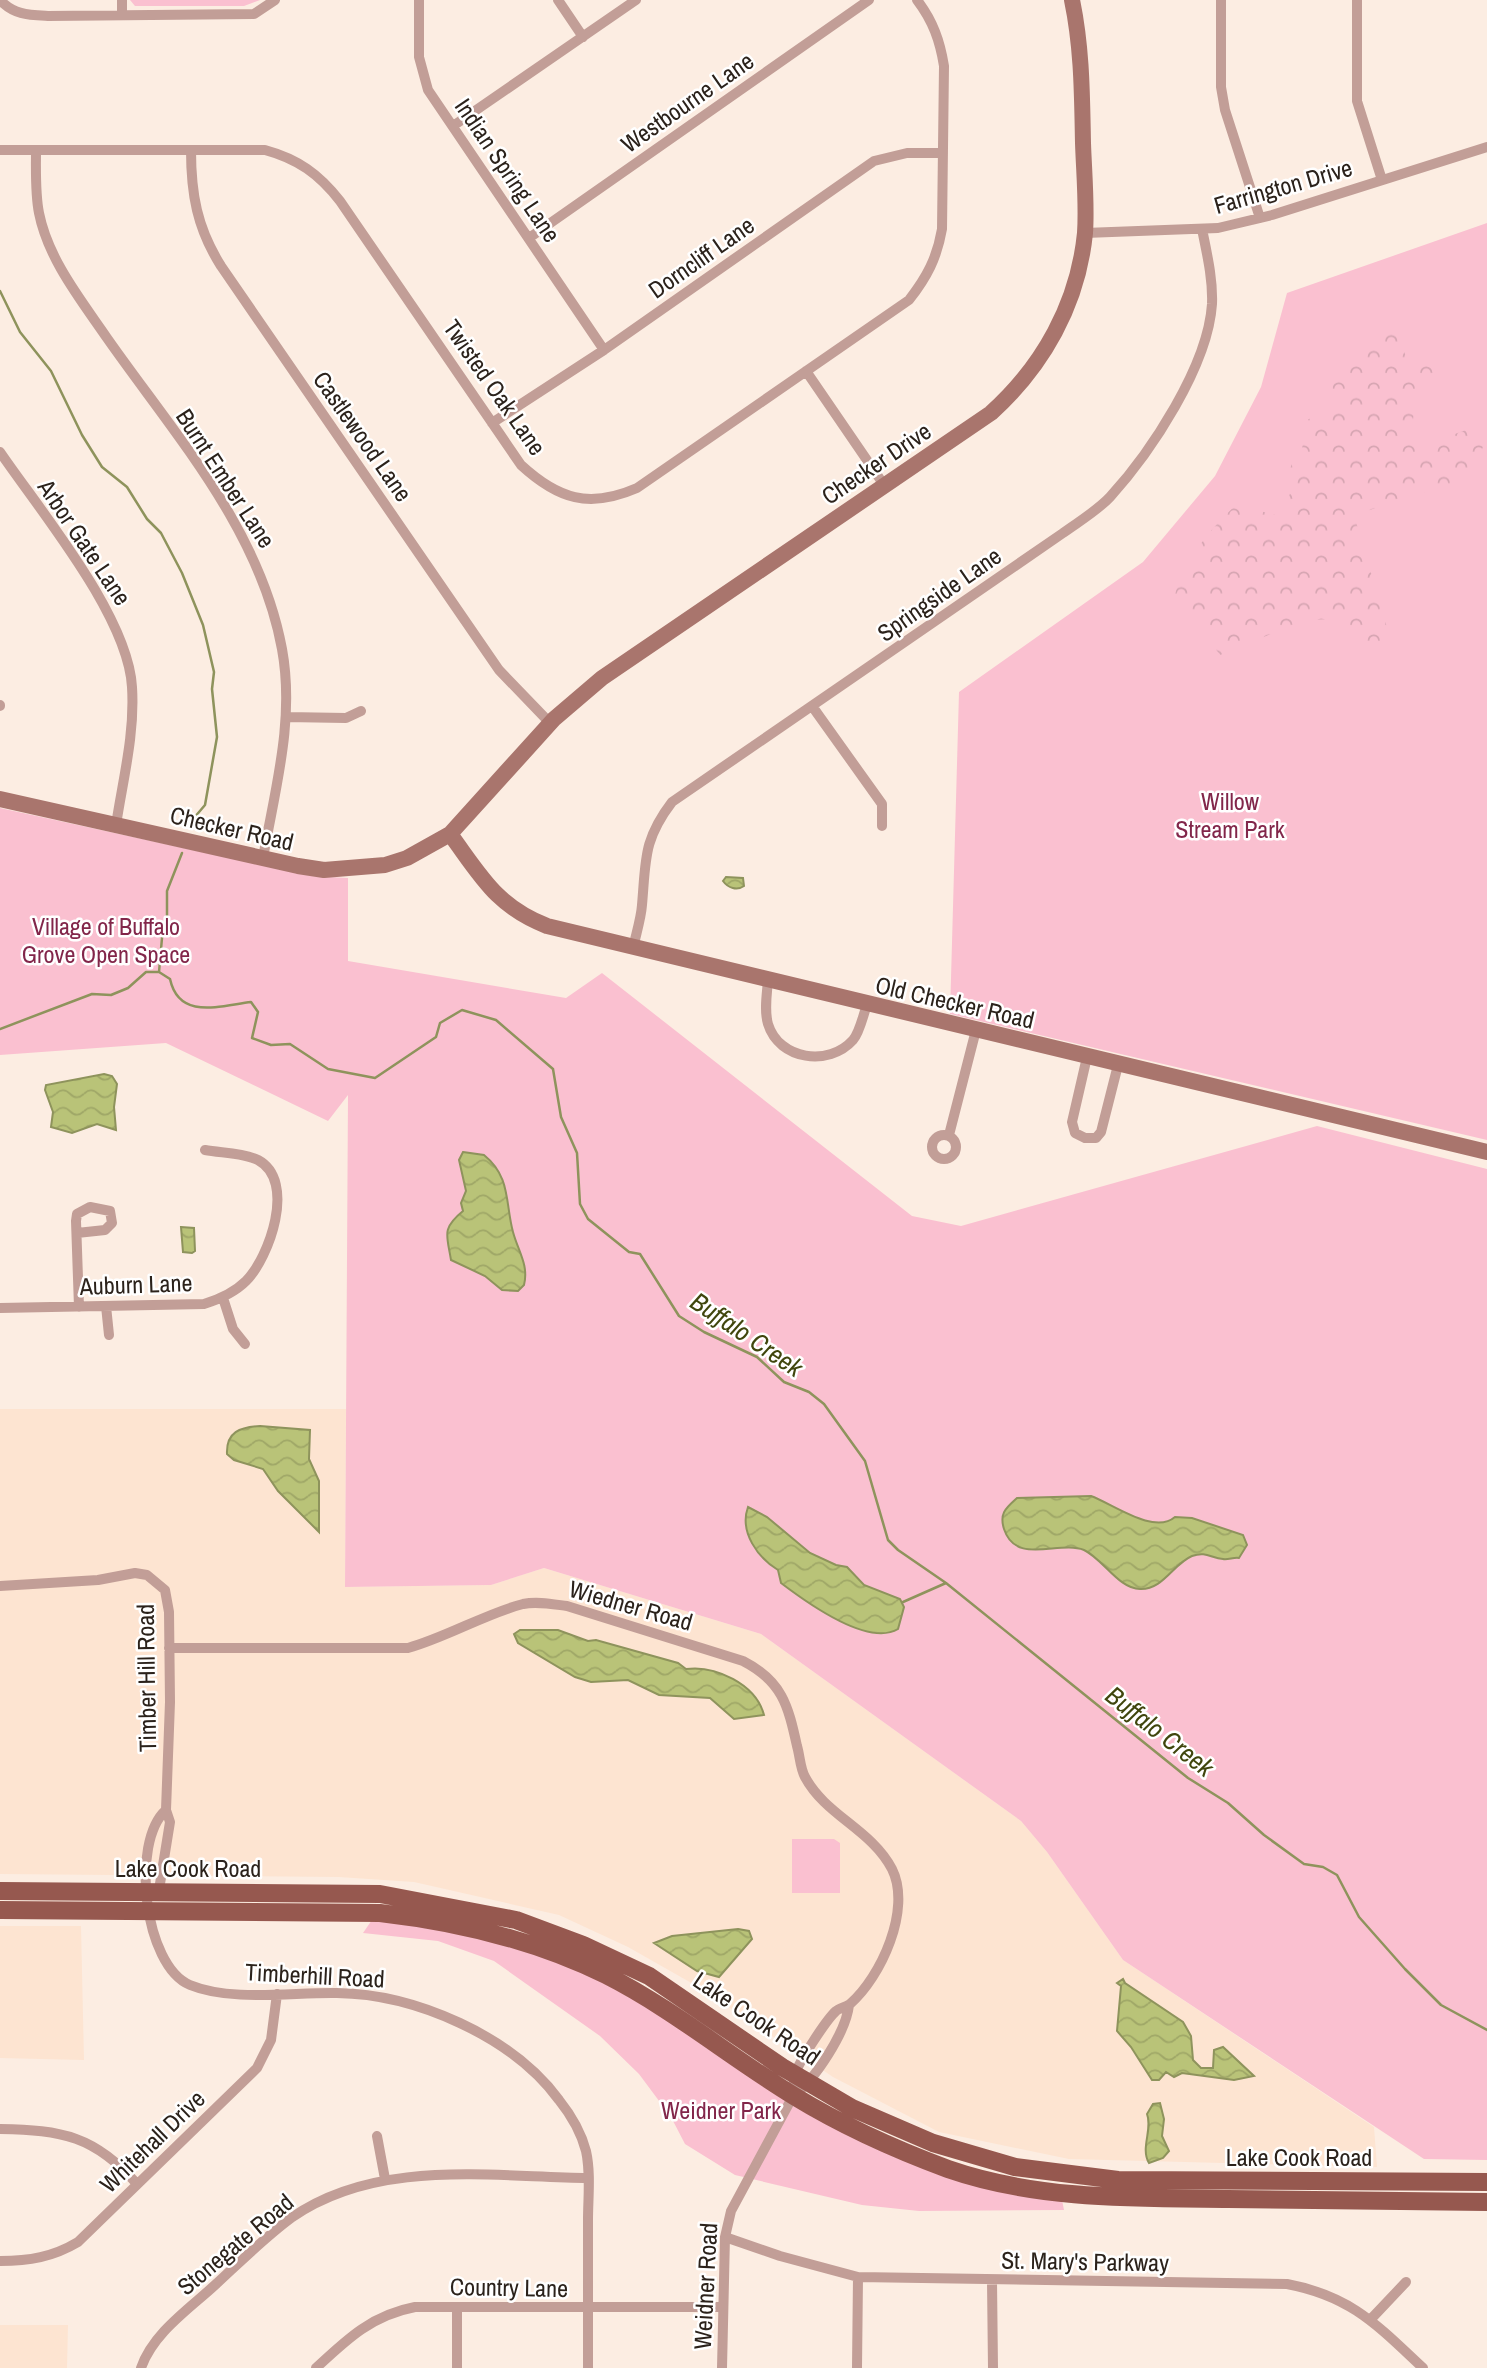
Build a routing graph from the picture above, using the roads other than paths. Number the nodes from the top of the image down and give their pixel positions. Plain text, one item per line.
1 (0, 0) edge
2 (122, 0) edge
3 (275, 0) edge
4 (419, 0) edge
5 (558, 0) edge
6 (636, 0) edge
7 (869, 0) edge
8 (917, 0) edge
9 (1072, 0) edge
10 (1221, 0) edge
11 (1357, 0) edge
12 (122, 15) junction
13 (583, 37) junction
14 (453, 126) junction
15 (1487, 147) edge
16 (0, 149) edge
17 (36, 149) junction
18 (191, 149) junction
19 (943, 153) junction
20 (1382, 180) junction
21 (1260, 218) junction
22 (1202, 229) junction
23 (1085, 233) junction
24 (528, 238) junction
25 (604, 350) junction
26 (806, 371) junction
27 (492, 423) junction
28 (0, 452) edge
29 (884, 485) junction
30 (812, 706) junction
31 (361, 711) dead end
32 (286, 717) junction
33 (550, 723) junction
34 (0, 799) edge
35 (116, 825) junction
36 (882, 826) dead end
37 (450, 834) junction
38 (263, 858) junction
39 (633, 948) junction
40 (768, 980) junction
41 (867, 1005) junction
42 (976, 1030) junction
43 (1087, 1058) junction
44 (1118, 1065) junction
45 (948, 1135) dead end
46 (205, 1150) dead end
47 (1487, 1152) edge
48 (77, 1233) dead end
49 (223, 1297) junction
50 (106, 1306) junction
51 (79, 1307) junction
52 (0, 1308) edge
53 (109, 1335) dead end
54 (245, 1344) dead end
55 (0, 1586) edge
56 (169, 1648) junction
57 (166, 1811) junction
58 (0, 1891) edge
59 (152, 1898) junction
60 (898, 1903) joint
61 (0, 1910) edge
62 (277, 1994) junction
63 (849, 2005) junction
64 (802, 2079) junction
65 (793, 2096) junction
66 (0, 2129) edge
67 (377, 2136) dead end
68 (588, 2178) junction
69 (385, 2179) junction
70 (1487, 2182) edge
71 (137, 2184) junction
72 (1487, 2202) edge
73 (725, 2237) junction
74 (0, 2260) edge
75 (858, 2277) junction
76 (992, 2281) junction
77 (1406, 2282) dead end
78 (457, 2307) junction
79 (722, 2307) junction
80 (588, 2309) junction
81 (1371, 2319) junction
82 (141, 2368) edge
83 (316, 2368) edge
84 (457, 2368) edge
85 (588, 2368) edge
86 (722, 2368) edge
87 (857, 2368) edge
88 (993, 2368) edge
89 (1423, 2368) edge

1 - 12 street
2 - 12 street
3 - 12 street
4 - 14 street, Indian Spring Lane
5 - 13 street
6 - 13 street
7 - 24 street, Westbourne Lane
8 - 19 street, Twisted Oak Lane
9 - 23 street, Checker Drive
10 - 21 street
11 - 20 street
13 - 14 street
14 - 24 street, Indian Spring Lane
15 - 20 street, Farrington Drive
16 - 17 street, Twisted Oak Lane
17 - 18 street, Twisted Oak Lane
17 - 32 street, Burnt Ember Lane
18 - 27 street, Twisted Oak Lane
18 - 33 street, Castlewood Lane
19 - 25 street, Dorncliff Lane
19 - 26 street, Twisted Oak Lane
20 - 21 street, Farrington Drive
21 - 22 street, Farrington Drive
22 - 23 street, Farrington Drive
22 - 30 street, Springside Lane
23 - 29 street, Checker Drive
24 - 25 street, Indian Spring Lane
25 - 27 street, Dorncliff Lane
26 - 27 street, Twisted Oak Lane
26 - 29 street
28 - 35 street, Arbor Gate Lane
29 - 33 street, Checker Drive
30 - 36 street
30 - 39 street, Springside Lane
31 - 32 street
32 - 38 street, Burnt Ember Lane
33 - 37 street, Checker Drive
34 - 35 street, Checker Road
35 - 38 street, Checker Road
37 - 38 street, Checker Road
37 - 39 street, Old Checker Road
39 - 40 street, Old Checker Road
40 - 41 street, Old Checker Road
40 - 41 street
41 - 42 street, Old Checker Road
42 - 43 street, Old Checker Road
42 - 45 street
43 - 44 street, Old Checker Road
43 - 44 street
44 - 47 street, Old Checker Road
46 - 49 street, Auburn Lane
48 - 51 street
49 - 50 street, Auburn Lane
49 - 54 street
50 - 51 street, Auburn Lane
50 - 53 street
51 - 52 street, Auburn Lane
55 - 56 street, Timber Hill Road
56 - 57 street, Timber Hill Road
56 - 60 street, Wiedner Road
57 - 59 street, Timber Hill Road
57 - 59 street, Timber Hill Road
58 - 59 main road, Lake Cook Road
59 - 61 main road, Lake Cook Road
59 - 62 street, Timberhill Road
59 - 64 main road, Lake Cook Road
59 - 65 main road, Lake Cook Road
60 - 63 street, Weidner Road
62 - 68 street, Timberhill Road
62 - 71 street, Whitehall Drive
63 - 64 street, Weidner Road
63 - 64 street, Weidner Road
64 - 65 street, Weidner Road
64 - 70 main road, Lake Cook Road
65 - 72 main road, Lake Cook Road
65 - 73 street, Weidner Road
66 - 71 street
67 - 69 street
68 - 69 street, Stonegate Road
68 - 80 street, Timberhill Road
69 - 82 street, Stonegate Road
71 - 74 street, Whitehall Drive
73 - 75 street, St. Mary's Parkway
73 - 79 street, Weidner Road
75 - 76 street, St. Mary's Parkway
75 - 87 street
76 - 81 street, St. Mary's Parkway
76 - 88 street
77 - 81 street
78 - 80 street, Country Lane
78 - 83 street, Country Lane
78 - 84 street
79 - 80 street, Country Lane
79 - 86 street, Weidner Road
80 - 85 street, Timberhill Road
81 - 89 street, St. Mary's Parkway

